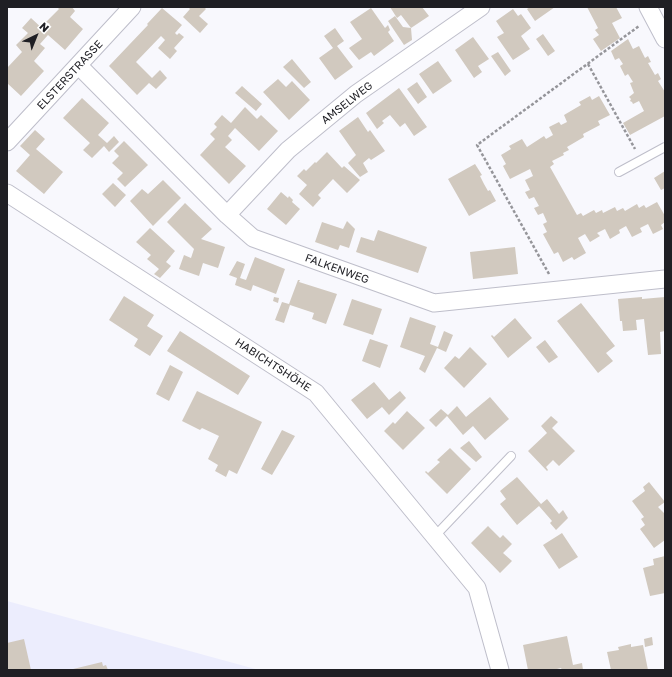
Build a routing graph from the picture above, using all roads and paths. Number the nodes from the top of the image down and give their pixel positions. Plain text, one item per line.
1 (132, 7) edge
2 (481, 7) edge
3 (651, 12) edge
4 (665, 39) edge
5 (588, 64) junction
6 (79, 66) junction
7 (7, 142) edge
8 (665, 147) edge
9 (642, 160) junction
10 (619, 172) dead end
11 (7, 193) edge
12 (227, 215) junction
13 (665, 279) edge
14 (559, 290) junction
15 (511, 456) dead end
16 (435, 536) junction
17 (500, 670) edge

1 - 6 street, ELSTERSTRASSE
2 - 12 street, AMSELWEG
3 - 4 street
3 - 5 path
5 - 9 path
5 - 14 path
6 - 7 street, ELSTERSTRASSE
6 - 12 street, FALKENWEG
8 - 9 lane
9 - 10 lane
11 - 16 street, HABICHTSHÖHE
12 - 14 street, FALKENWEG
13 - 14 street, FALKENWEG
15 - 16 lane
16 - 17 street, HABICHTSHÖHE

